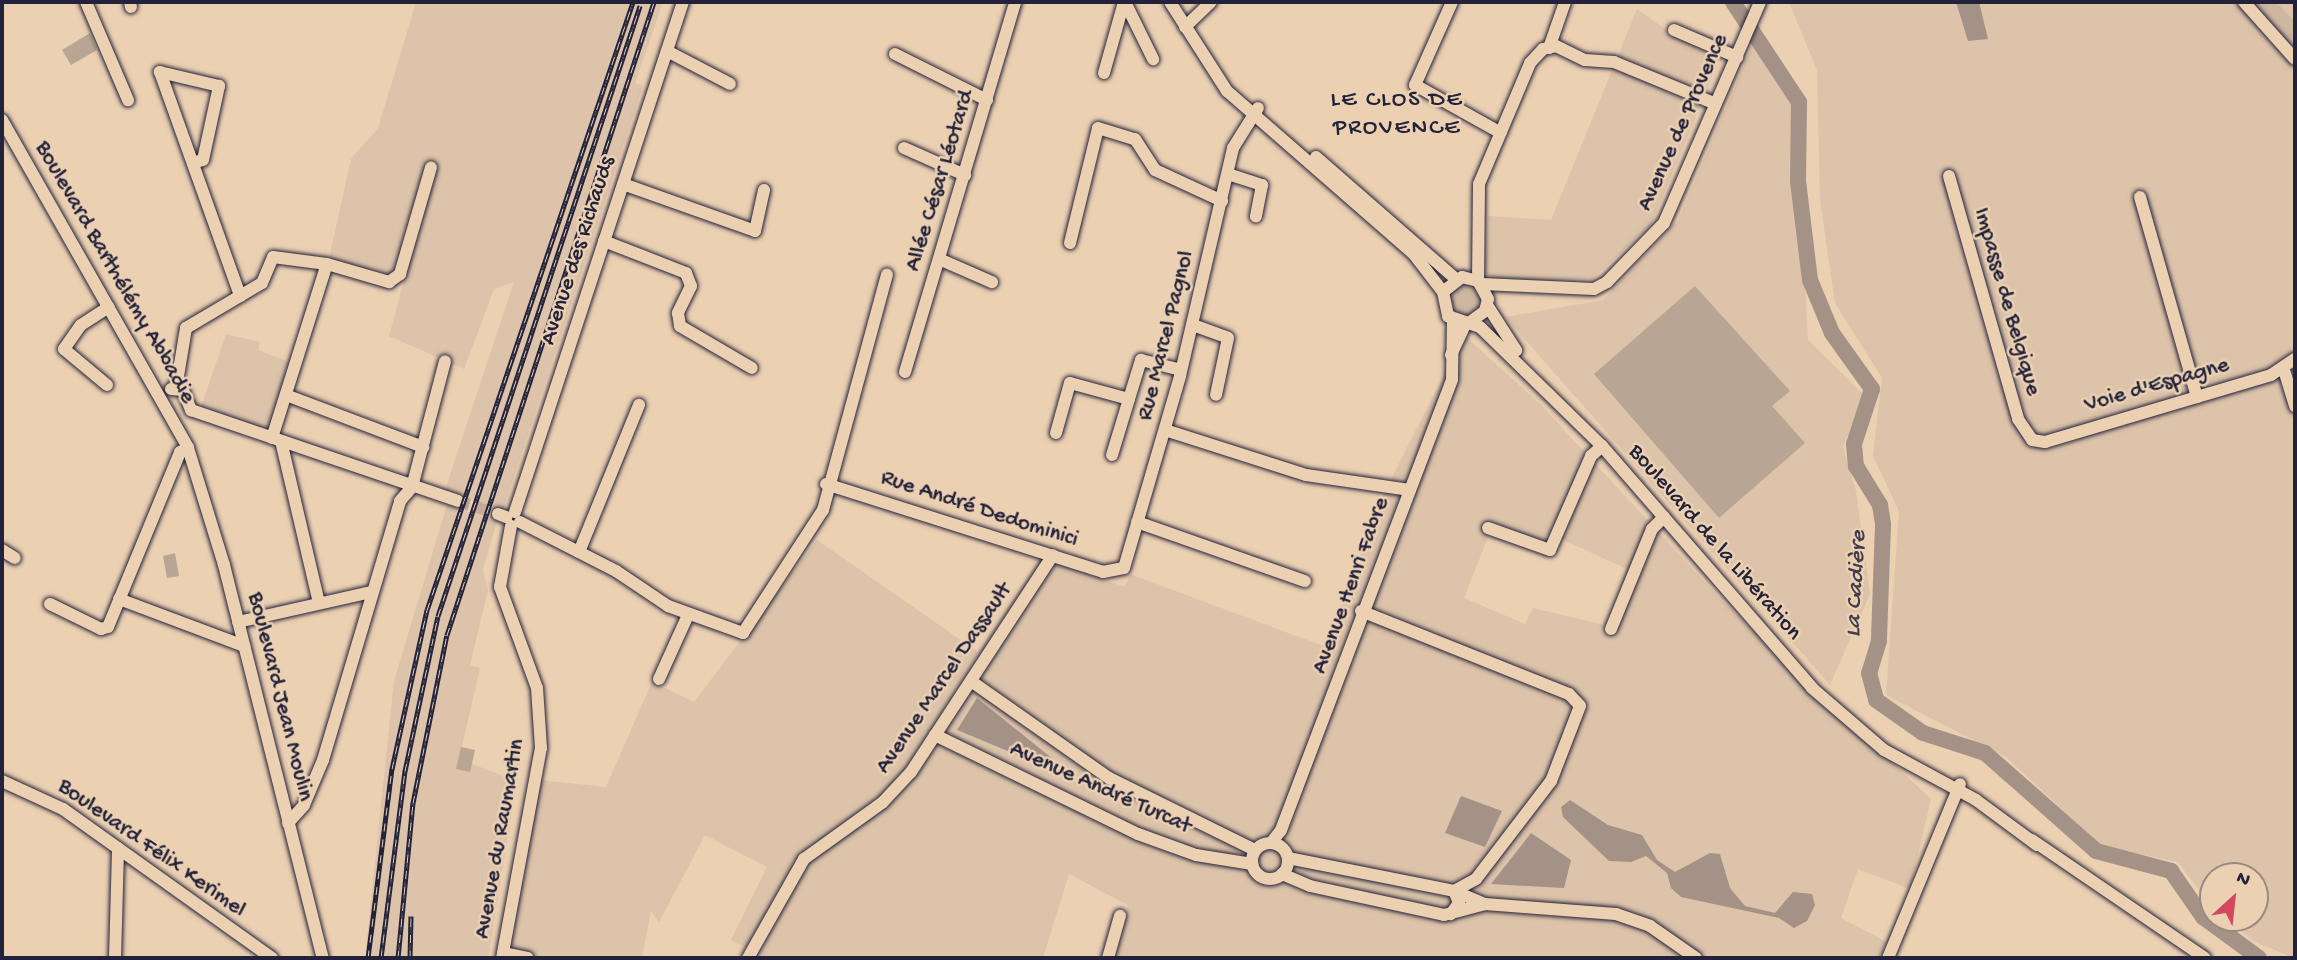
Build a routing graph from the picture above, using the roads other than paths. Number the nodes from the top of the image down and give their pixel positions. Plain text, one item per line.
1 (86, 2) edge
2 (683, 2) edge
3 (1015, 2) edge
4 (1125, 2) edge
5 (1170, 2) edge
6 (1179, 2) edge
7 (1211, 2) edge
8 (1452, 2) edge
9 (1565, 2) edge
10 (1760, 2) edge
11 (2244, 2) edge
12 (1188, 25) junction
13 (1674, 30) dead end
14 (1549, 48) junction
15 (667, 51) junction
16 (895, 54) dead end
17 (1737, 57) junction
18 (2295, 59) edge
19 (1153, 60) dead end
20 (1104, 74) dead end
21 (730, 84) dead end
22 (128, 100) dead end
23 (987, 100) junction
24 (1716, 104) junction
25 (1256, 111) junction
26 (2, 120) edge
27 (1501, 133) junction
28 (904, 148) dead end
29 (193, 163) junction
30 (431, 167) dead end
31 (1228, 174) junction
32 (965, 175) junction
33 (1948, 176) dead end
34 (623, 184) junction
35 (764, 190) dead end
36 (2140, 197) dead end
37 (1222, 201) junction
38 (1256, 216) dead end
39 (604, 241) junction
40 (1070, 243) dead end
41 (939, 259) junction
42 (327, 264) junction
43 (887, 275) dead end
44 (1471, 280) junction
45 (992, 282) dead end
46 (1502, 289) junction
47 (1443, 292) junction
48 (240, 296) junction
49 (1487, 302) junction
50 (109, 307) junction
51 (1453, 319) junction
52 (1468, 322) junction
53 (1193, 325) junction
54 (1451, 356) junction
55 (2295, 359) edge
56 (445, 361) dead end
57 (752, 368) dead end
58 (1181, 370) junction
59 (2284, 370) junction
60 (905, 372) dead end
61 (1541, 384) junction
62 (107, 385) dead end
63 (176, 388) junction
64 (160, 393) junction
65 (286, 395) junction
66 (1216, 396) dead end
67 (2197, 397) junction
68 (1129, 399) junction
69 (639, 405) dead end
70 (2295, 406) edge
71 (191, 410) junction
72 (176, 423) junction
73 (1165, 430) junction
74 (1056, 433) dead end
75 (2028, 437) joint
76 (276, 440) junction
77 (1602, 446) junction
78 (423, 447) junction
79 (188, 449) junction
80 (1112, 455) dead end
81 (826, 484) junction
82 (412, 487) junction
83 (1410, 490) junction
84 (458, 501) tunnel mouth
85 (1664, 517) junction
86 (510, 518) junction
87 (1137, 522) junction
88 (1488, 528) dead end
89 (2, 550) edge
90 (579, 552) junction
91 (1053, 555) junction
92 (15, 558) dead end
93 (1120, 570) joint
94 (1305, 581) dead end
95 (371, 592) junction
96 (119, 599) junction
97 (319, 603) junction
98 (50, 604) dead end
99 (1362, 611) junction
100 (688, 615) junction
101 (238, 622) junction
102 (1611, 629) dead end
103 (244, 646) junction
104 (659, 679) dead end
105 (971, 681) junction
106 (935, 735) junction
107 (2, 781) edge
108 (1959, 785) junction
109 (288, 822) junction
110 (117, 848) junction
111 (1281, 849) junction
112 (1255, 850) junction
113 (1252, 864) junction
114 (1282, 874) junction
115 (1454, 891) junction
116 (1485, 904) junction
117 (1451, 914) junction
118 (1120, 916) dead end
119 (759, 944) junction
120 (503, 956) edge
121 (116, 958) edge
122 (272, 958) edge
123 (323, 958) edge
124 (528, 958) edge
125 (748, 958) edge
126 (757, 958) edge
127 (1108, 958) edge
128 (1696, 958) edge
129 (1888, 958) edge
130 (2204, 958) edge

1 - 22 street
2 - 15 street, Avenue des Richauds
3 - 23 street, Allée César Léotard
4 - 19 street
4 - 20 street
5 - 12 street, Boulevard de la Libération
6 - 12 street, Boulevard de la Libération
7 - 12 street
8 - 27 street
9 - 14 street
10 - 17 street, Avenue de Provence
11 - 18 street
12 - 25 street, Boulevard de la Libération
13 - 17 street
14 - 24 street
14 - 27 street
15 - 21 street
15 - 34 street, Avenue des Richauds
16 - 23 street
17 - 24 street, Avenue de Provence
23 - 32 street, Allée César Léotard
24 - 46 street, Avenue de Provence
25 - 31 street, Rue Marcel Pagnol
25 - 44 street, Boulevard de la Libération
25 - 47 street, Boulevard de la Libération
26 - 50 street, Boulevard Barthélémy Abbadie
27 - 44 street
28 - 32 street
29 - 29 street
29 - 48 street
30 - 42 street
31 - 37 street, Rue Marcel Pagnol
31 - 38 street
32 - 41 street, Allée César Léotard
33 - 75 street, Impasse de Belgique
34 - 35 street
34 - 39 street, Avenue des Richauds
36 - 67 street
37 - 40 street
37 - 53 street, Rue Marcel Pagnol
39 - 57 street
39 - 86 street, Avenue des Richauds
41 - 45 street
41 - 60 street, Allée César Léotard
42 - 48 street
42 - 65 street
43 - 81 street
44 - 46 street, Avenue de Provence
44 - 47 street
44 - 49 street, Boulevard de la Libération
46 - 49 street
47 - 51 street, Boulevard de la Libération
48 - 63 street
49 - 52 street
49 - 61 street, Boulevard de la Libération
50 - 62 street
50 - 64 street, Boulevard Barthélémy Abbadie
51 - 52 street, Boulevard de la Libération
51 - 54 street, Avenue Henri Fabre
52 - 54 street, Avenue Henri Fabre
52 - 61 street, Boulevard de la Libération
53 - 58 street, Rue Marcel Pagnol
53 - 66 street
54 - 83 street, Avenue Henri Fabre
55 - 59 street, Voie d'Espagne
56 - 78 street
58 - 68 street
58 - 73 street, Rue Marcel Pagnol
59 - 67 street, Voie d'Espagne
59 - 70 street
61 - 77 street, Boulevard de la Libération
63 - 64 street
63 - 71 street
64 - 72 street, Boulevard Barthélémy Abbadie
65 - 76 street
65 - 78 street
67 - 75 street, Voie d'Espagne
68 - 74 street
68 - 80 street
69 - 90 street
71 - 72 street
71 - 76 street
72 - 79 street, Boulevard Barthélémy Abbadie
73 - 83 street
73 - 87 street, Rue Marcel Pagnol
76 - 82 street
76 - 97 street
77 - 85 street, Boulevard de la Libération
77 - 88 street
78 - 82 street
79 - 96 street
79 - 101 street, Boulevard Jean Moulin
81 - 91 street, Rue André Dedominici
81 - 100 street
82 - 84 street
82 - 95 street
83 - 99 street, Avenue Henri Fabre
85 - 102 street
85 - 108 street, Boulevard de la Libération
86 - 90 street
86 - 120 street, Avenue du Raumartin
87 - 93 street, Rue Marcel Pagnol
87 - 94 street
89 - 92 street
90 - 100 street
91 - 93 street, Rue André Dedominici
91 - 105 street, Avenue Marcel Dassault
95 - 97 street
95 - 109 street
96 - 98 street
96 - 103 street
97 - 101 street
99 - 111 street, Avenue Henri Fabre
99 - 115 street
100 - 104 street
101 - 103 street, Boulevard Jean Moulin
103 - 109 street, Boulevard Jean Moulin
105 - 106 street, Avenue Marcel Dassault
105 - 112 street, Avenue André Turcat
106 - 113 street, Avenue André Turcat
106 - 119 street, Avenue Marcel Dassault
107 - 110 street, Boulevard Félix Kerimel
108 - 129 street
108 - 130 street, Boulevard de la Libération
109 - 123 street, Boulevard Jean Moulin
110 - 121 street
110 - 122 street, Boulevard Félix Kerimel
111 - 112 street
111 - 114 street
111 - 115 street
112 - 113 street
113 - 114 street, Avenue André Turcat
114 - 117 street
115 - 116 street
115 - 117 street
116 - 117 street
116 - 128 street
118 - 127 street
119 - 125 street, Avenue Marcel Dassault
119 - 126 street, Avenue Marcel Dassault
120 - 124 street

